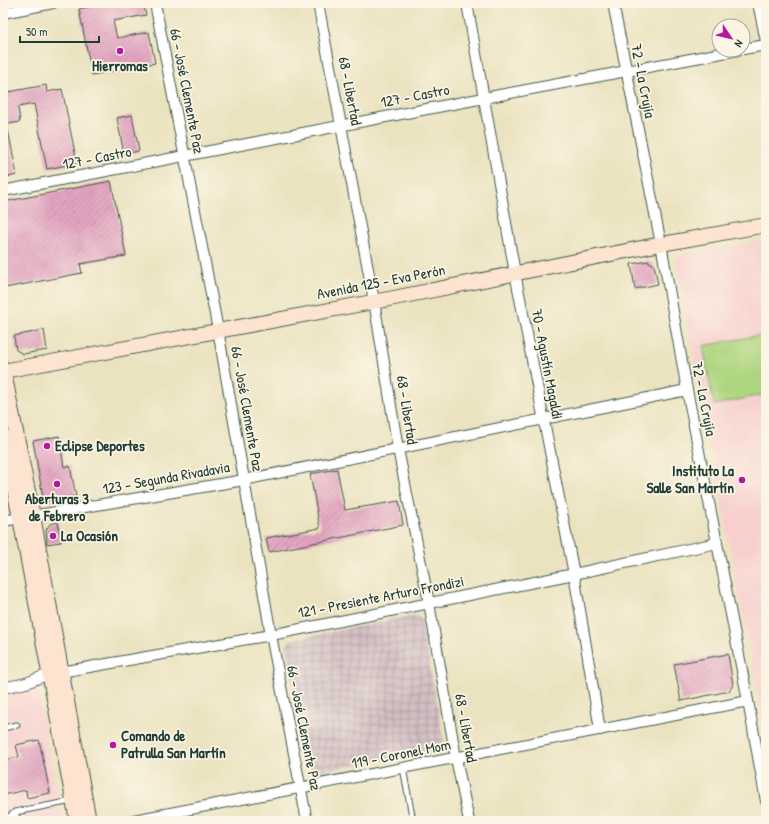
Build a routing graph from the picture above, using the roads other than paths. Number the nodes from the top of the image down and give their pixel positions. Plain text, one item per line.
1 (53, 3) edge
2 (155, 3) edge
3 (318, 3) edge
4 (467, 3) edge
5 (612, 3) edge
6 (758, 3) edge
7 (3, 13) edge
8 (766, 41) edge
9 (766, 45) edge
10 (751, 48) edge
11 (711, 55) edge
12 (626, 72) junction
13 (484, 98) junction
14 (341, 126) junction
15 (184, 156) junction
16 (3, 191) edge
17 (766, 225) edge
18 (661, 244) junction
19 (515, 273) junction
20 (374, 301) junction
21 (218, 330) junction
22 (3, 370) edge
23 (687, 390) junction
24 (543, 420) junction
25 (3, 435) edge
26 (398, 449) junction
27 (244, 480) junction
28 (26, 517) junction
29 (3, 521) edge
30 (717, 543) junction
31 (574, 574) junction
32 (429, 603) junction
33 (271, 635) junction
34 (55, 673) junction
35 (3, 688) edge
36 (748, 701) junction
37 (17, 725) dead end
38 (3, 728) edge
39 (600, 730) junction
40 (456, 758) junction
41 (403, 768) junction
42 (300, 788) junction
43 (766, 800) edge
44 (72, 801) junction
45 (15, 812) junction
46 (3, 818) edge
47 (18, 821) edge
48 (77, 821) edge
49 (89, 821) edge
50 (129, 821) edge
51 (306, 821) edge
52 (413, 821) edge
53 (469, 821) edge

1 - 7 street
2 - 15 street, 66 - José Clemente Paz
3 - 14 street, 68 - Libertad
4 - 13 street, 70 - Agustín Magaldi
5 - 12 street, 72 - La Crujía
6 - 8 street
9 - 10 street
11 - 12 street, 127 - Castro
12 - 13 street, 127 - Castro
12 - 18 street, 72 - La Crujía
13 - 14 street, 127 - Castro
13 - 19 street, 70 - Agustín Magaldi
14 - 15 street, 127 - Castro
14 - 20 street, 68 - Libertad
15 - 16 street, 127 - Castro
15 - 21 street, 66 - José Clemente Paz
17 - 18 main road, Avenida 125 - Eva Perón
18 - 19 main road, Avenida 125 - Eva Perón
18 - 23 street, 72 - La Crujía
19 - 20 main road, Avenida 125 - Eva Perón
19 - 24 street, 70 - Agustín Magaldi
20 - 21 main road, Avenida 125 - Eva Perón
20 - 26 street, 68 - Libertad
21 - 22 main road, Avenida 125 - Eva Perón
21 - 27 street, 66 - José Clemente Paz
22 - 28 main road
23 - 24 street, 123 - Segunda Rivadavia
23 - 30 street, 72 - La Crujía
24 - 26 street, 123 - Segunda Rivadavia
24 - 31 street, 70 - Agustín Magaldi
25 - 28 main road
26 - 27 street, 123 - Segunda Rivadavia
26 - 32 street, 68 - Libertad
27 - 28 street, 123 - Segunda Rivadavia
27 - 33 street, 66 - José Clemente Paz
28 - 29 street, 123 - Segunda Rivadavia
28 - 34 main road
30 - 31 street, 121 - Presiente Arturo Frondizi
30 - 36 street, 72 - La Crujía
31 - 32 street, 121 - Presiente Arturo Frondizi
31 - 39 street, 70 - Agustín Magaldi
32 - 33 street, 121 - Presiente Arturo Frondizi
32 - 40 street, 68 - Libertad
33 - 34 street, 121 - Presiente Arturo Frondizi
33 - 42 street, 66 - José Clemente Paz
34 - 35 street, 121 - Presiente Arturo Frondizi
34 - 44 main road
34 - 49 main road
36 - 39 street, 119 - Coronel Mom
36 - 43 street, 72 - La Crujía
37 - 38 lane
39 - 40 street, 119 - Coronel Mom
40 - 41 street, 119 - Coronel Mom
40 - 53 street, 68 - Libertad
41 - 42 street, 119 - Coronel Mom
41 - 52 lane
42 - 50 street, 119 - Coronel Mom
42 - 51 street, 66 - José Clemente Paz
44 - 45 lane
44 - 48 main road
45 - 46 lane
45 - 47 lane

